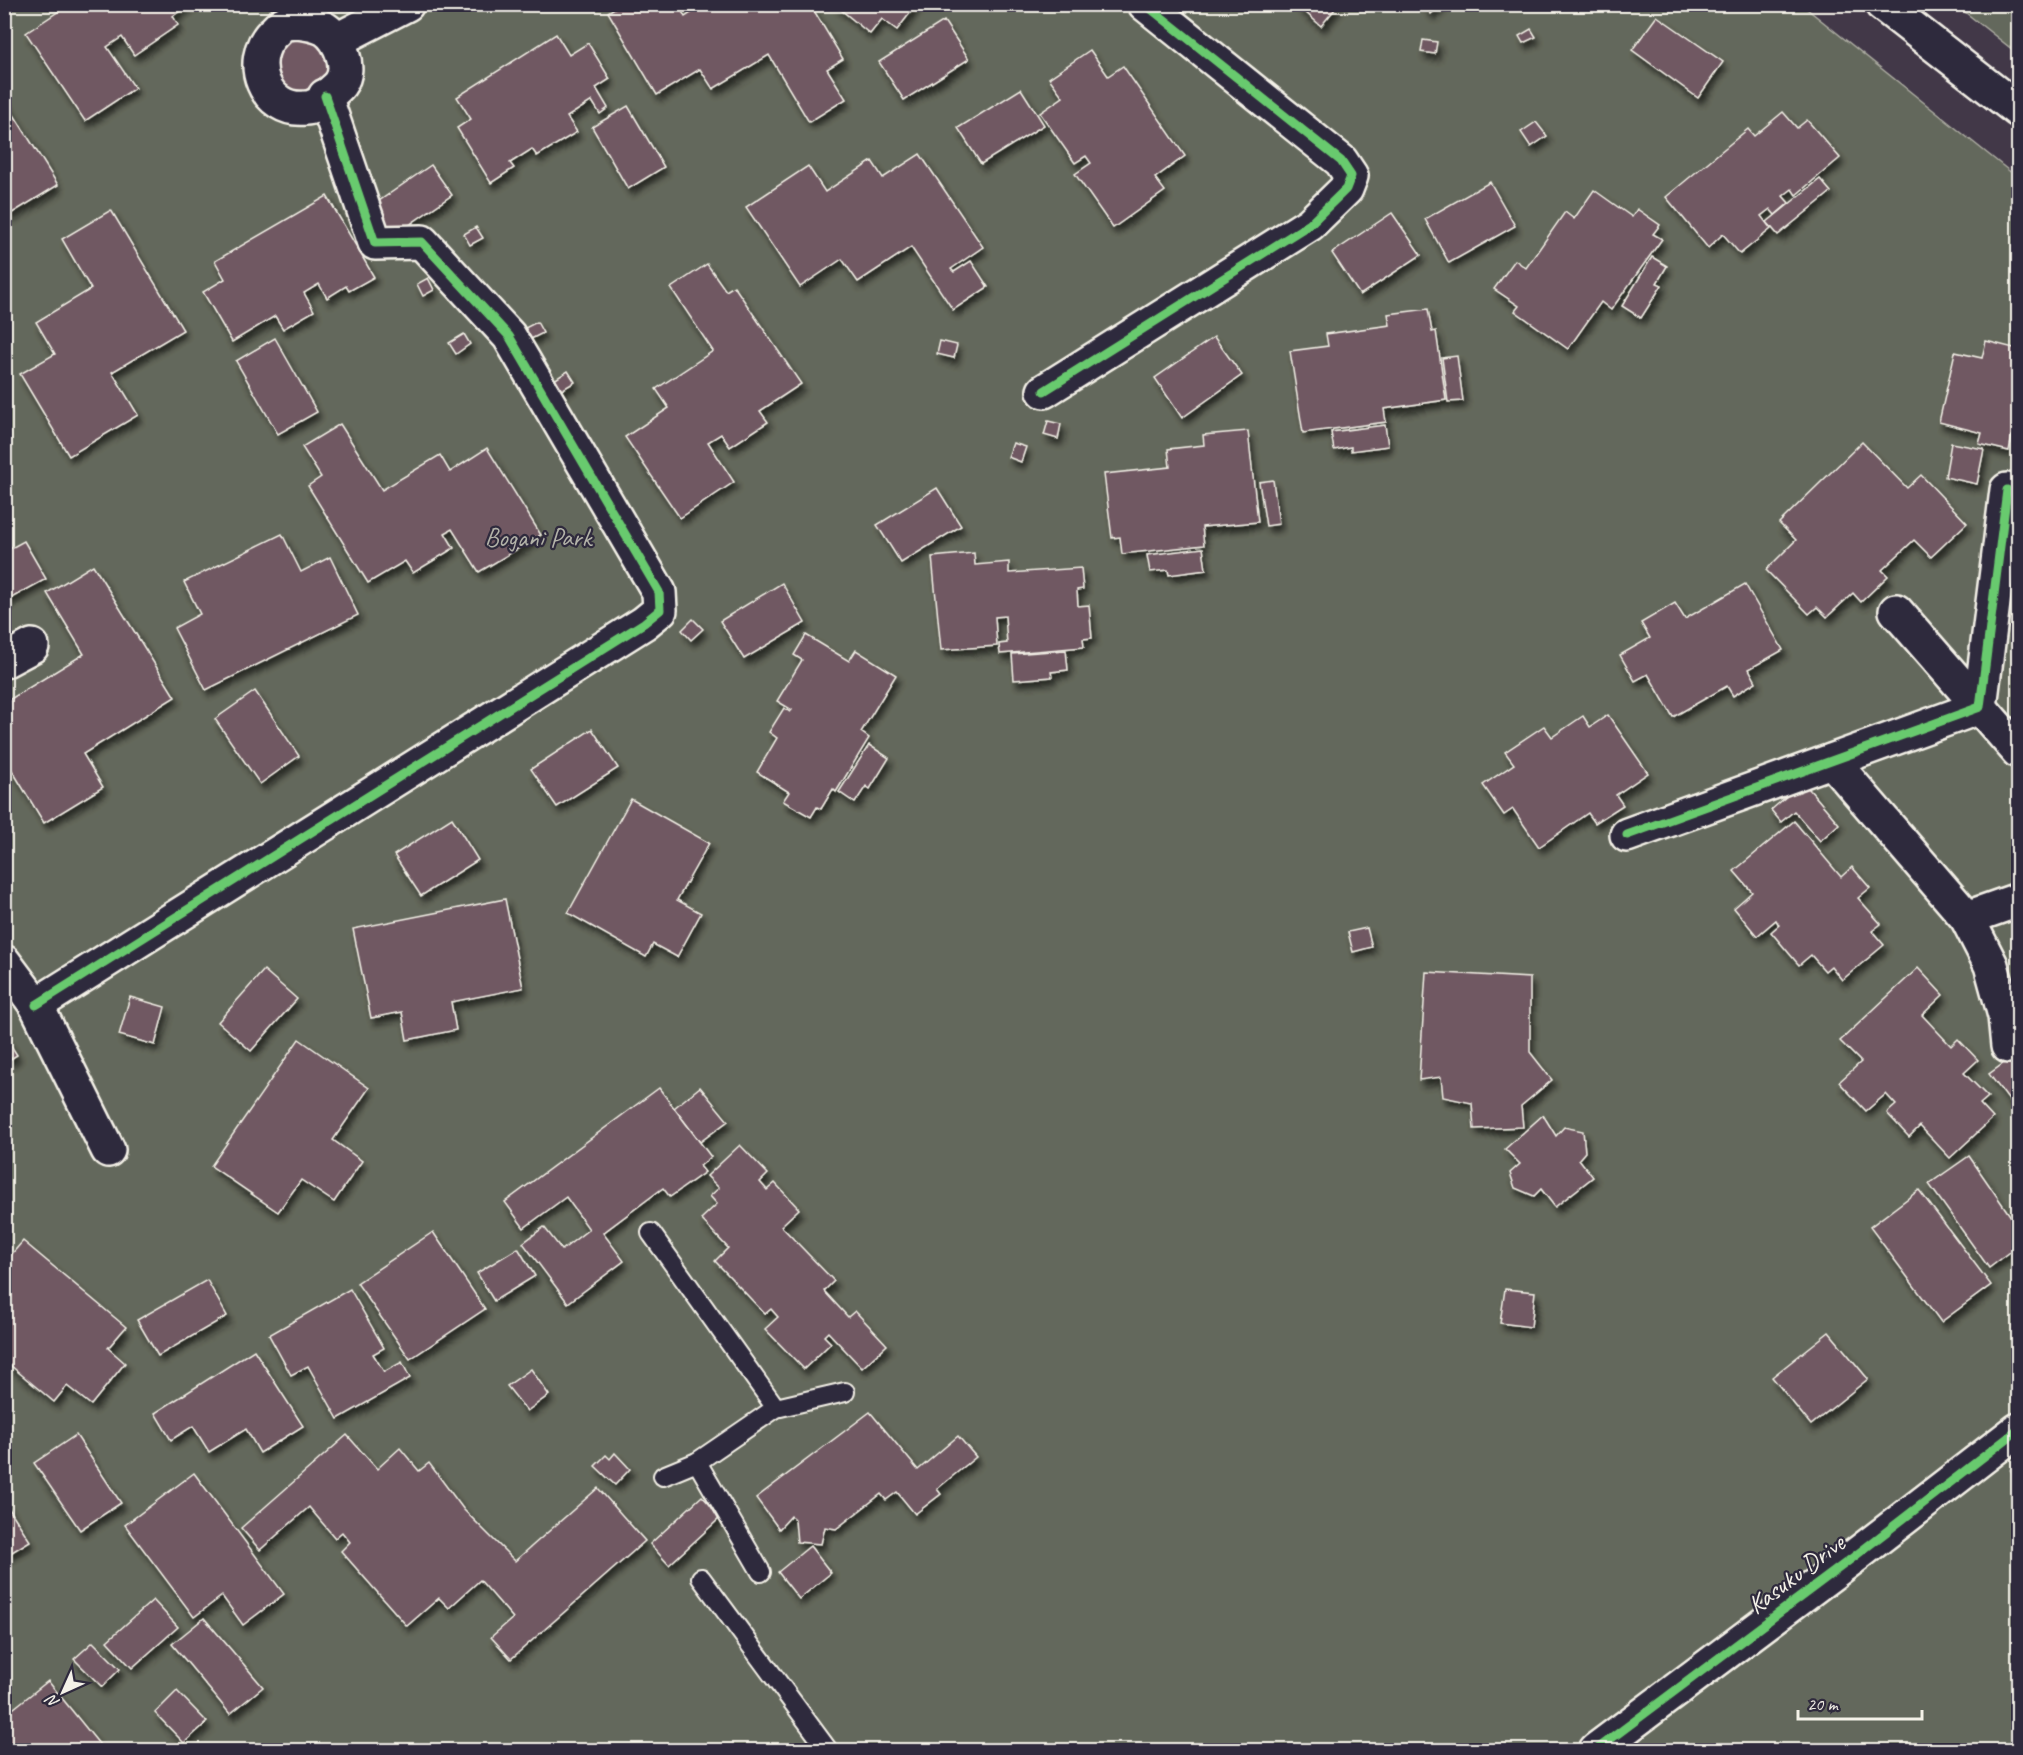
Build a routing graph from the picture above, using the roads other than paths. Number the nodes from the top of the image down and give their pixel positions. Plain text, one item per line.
1 (406, 4) edge
2 (1145, 4) edge
3 (1881, 4) edge
4 (277, 14) edge
5 (337, 40) junction
6 (325, 96) junction
7 (2019, 110) edge
8 (1044, 391) dead end
9 (2007, 490) dead end
10 (1896, 611) dead end
11 (1980, 707) junction
12 (2019, 751) edge
13 (1832, 760) junction
14 (1627, 835) dead end
15 (2019, 900) edge
16 (1967, 918) junction
17 (4, 962) edge
18 (36, 1005) junction
19 (2008, 1046) dead end
20 (108, 1150) dead end
21 (651, 1233) dead end
22 (845, 1392) dead end
23 (776, 1408) junction
24 (2019, 1430) edge
25 (697, 1461) junction
26 (663, 1476) dead end
27 (761, 1572) dead end
28 (700, 1578) dead end
29 (828, 1750) edge
30 (1596, 1750) edge

1 - 5 street
2 - 8 street
3 - 7 street
4 - 5 street
4 - 6 street
5 - 6 street
6 - 18 street
9 - 11 street
10 - 11 street
11 - 12 street
11 - 13 street
13 - 14 street
13 - 16 street
15 - 16 street
16 - 19 street
17 - 18 street
18 - 20 street
21 - 23 lane
22 - 23 lane
23 - 25 lane
24 - 30 street, Kasuku Drive
25 - 26 lane
25 - 27 lane
28 - 29 lane

